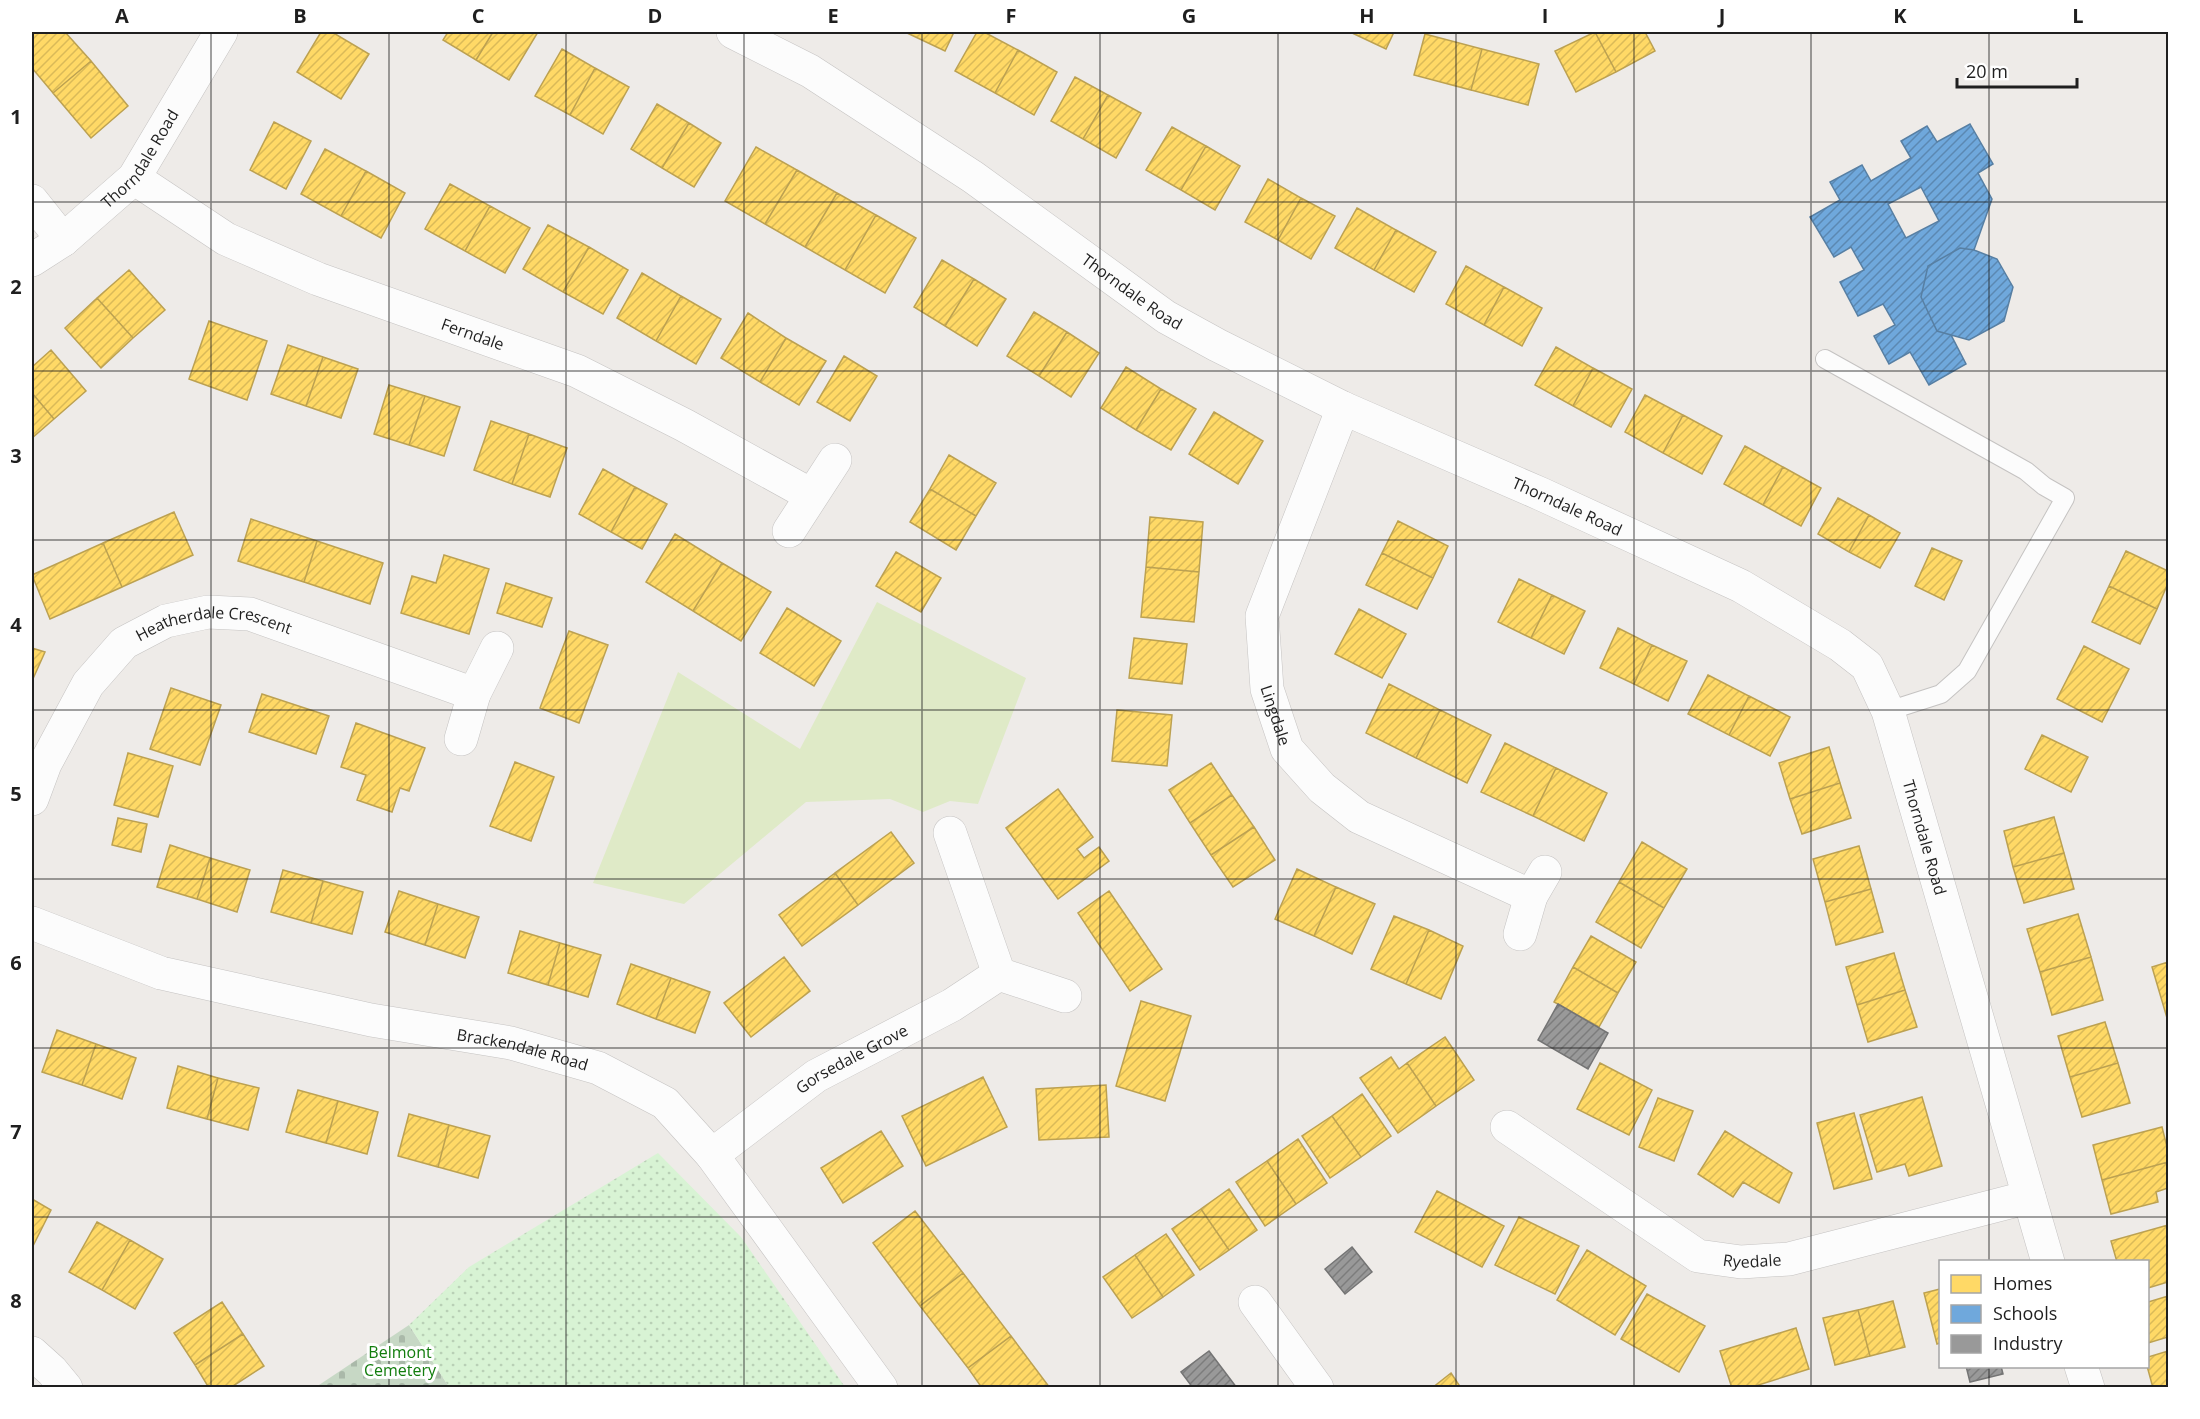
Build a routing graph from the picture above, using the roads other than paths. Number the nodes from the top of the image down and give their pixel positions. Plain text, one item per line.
1 (222, 32) edge
2 (733, 32) edge
3 (134, 178) junction
4 (32, 201) edge
5 (63, 240) junction
6 (32, 260) edge
7 (1825, 358) dead end
8 (1343, 408) junction
9 (835, 460) dead end
10 (811, 495) junction
11 (789, 531) dead end
12 (497, 648) dead end
13 (474, 694) junction
14 (1888, 711) junction
15 (462, 739) dead end
16 (32, 799) edge
17 (950, 833) dead end
18 (32, 923) edge
19 (1520, 934) dead end
20 (999, 974) junction
21 (1065, 996) dead end
22 (1507, 1127) dead end
23 (712, 1155) junction
24 (2028, 1197) junction
25 (2048, 1260) edge
26 (1255, 1302) dead end
27 (32, 1353) edge
28 (2082, 1368) edge
29 (66, 1388) edge
30 (880, 1388) edge
31 (1317, 1388) edge
32 (2088, 1388) edge

1 - 3 street, Thorndale Road
2 - 8 street, Thorndale Road
3 - 5 street, Thorndale Road
3 - 10 street, Ferndale
4 - 5 street
5 - 6 street, Thorndale Road
7 - 14 lane
8 - 14 street, Thorndale Road
8 - 19 street, Lingdale
9 - 10 street
10 - 11 street
12 - 13 street
13 - 15 street
13 - 16 street, Heatherdale Crescent
14 - 24 street, Thorndale Road
17 - 20 street
18 - 23 street, Brackendale Road
20 - 21 street
20 - 23 street, Gorsedale Grove
22 - 24 street, Ryedale
23 - 30 street, Brackendale Road
24 - 25 street, Thorndale Road
26 - 31 street
27 - 29 street
28 - 32 street

